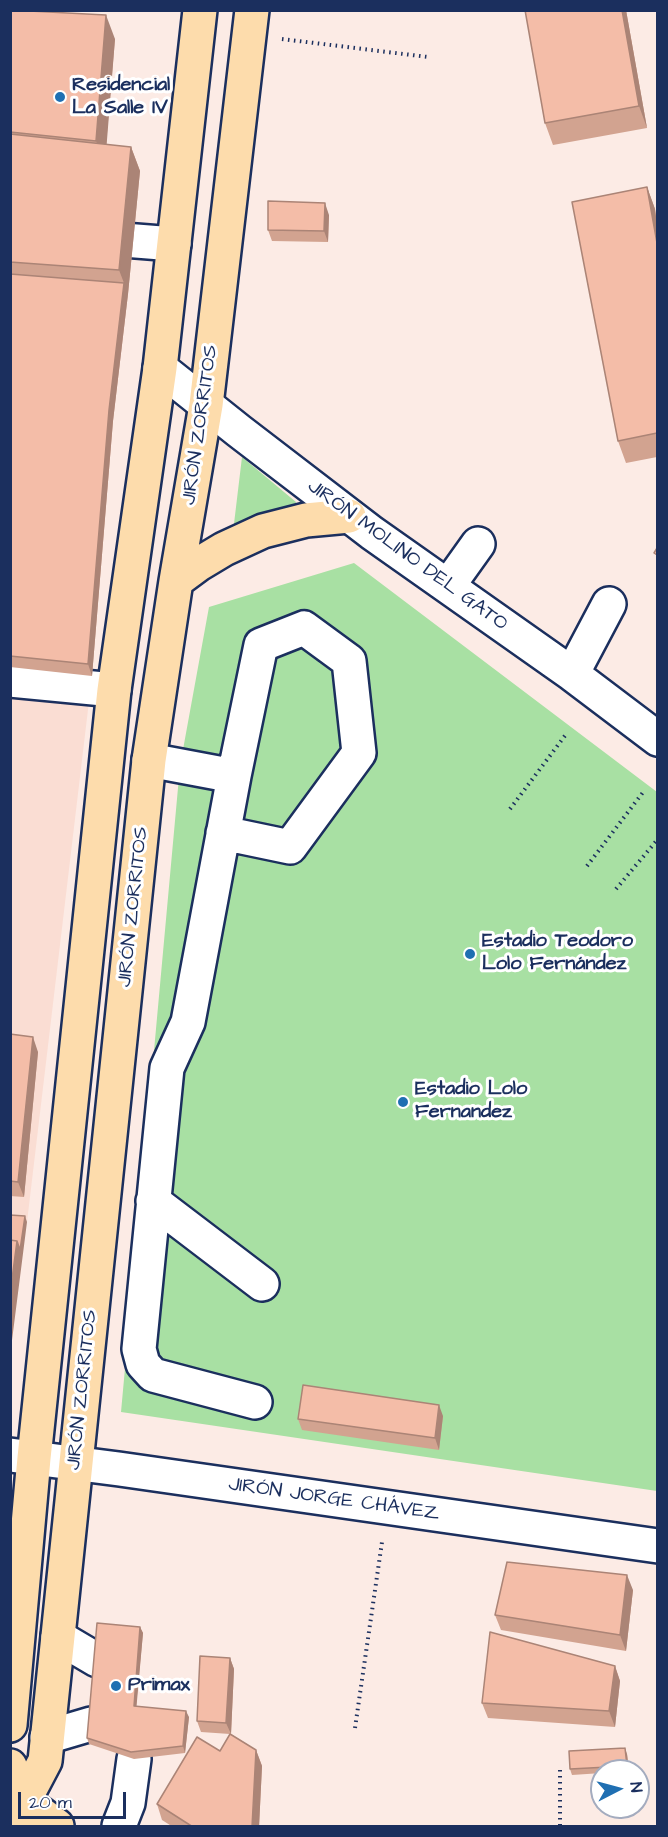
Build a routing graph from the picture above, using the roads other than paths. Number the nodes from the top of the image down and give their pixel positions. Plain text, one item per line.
1 (200, 10) edge
2 (250, 23) edge
3 (10, 231) edge
4 (174, 244) junction
5 (160, 368) junction
6 (206, 405) junction
7 (349, 516) junction
8 (478, 544) dead end
9 (176, 581) junction
10 (448, 586) junction
11 (609, 604) dead end
12 (572, 674) junction
13 (10, 680) edge
14 (114, 690) junction
15 (657, 739) edge
16 (149, 760) junction
17 (234, 776) junction
18 (224, 833) junction
19 (153, 1202) junction
20 (262, 1284) dead end
21 (255, 1402) dead end
22 (22, 1457) edge
23 (75, 1463) junction
24 (657, 1546) edge
25 (58, 1637) junction
26 (97, 1660) edge
27 (91, 1724) edge
28 (10, 1725) edge
29 (47, 1737) junction
30 (134, 1759) edge
31 (10, 1766) edge
32 (23, 1814) edge
33 (57, 1827) edge
34 (119, 1827) edge

1 - 4 main road
2 - 6 main road, JIRÓN ZORRITOS
3 - 4 street
4 - 5 main road
5 - 6 street, JIRÓN MOLINO DEL GATO
5 - 14 main road
6 - 7 street, JIRÓN MOLINO DEL GATO
6 - 9 main road, JIRÓN ZORRITOS
7 - 9 main road
7 - 10 street, JIRÓN MOLINO DEL GATO
8 - 10 street
9 - 16 main road, JIRÓN ZORRITOS
10 - 12 street, JIRÓN MOLINO DEL GATO
11 - 12 street
12 - 15 street, JIRÓN MOLINO DEL GATO
13 - 14 street
14 - 22 main road
16 - 17 street
16 - 23 main road, JIRÓN ZORRITOS
17 - 18 street
17 - 18 street
18 - 19 street
19 - 20 street
19 - 21 street
22 - 23 street, JIRÓN JORGE CHÁVEZ
22 - 28 main road
23 - 24 street, JIRÓN JORGE CHÁVEZ
23 - 25 main road, JIRÓN ZORRITOS
25 - 26 street
25 - 29 main road, JIRÓN ZORRITOS
27 - 29 street
29 - 32 main road, JIRÓN ZORRITOS
30 - 34 street
31 - 32 main road
32 - 33 main road

